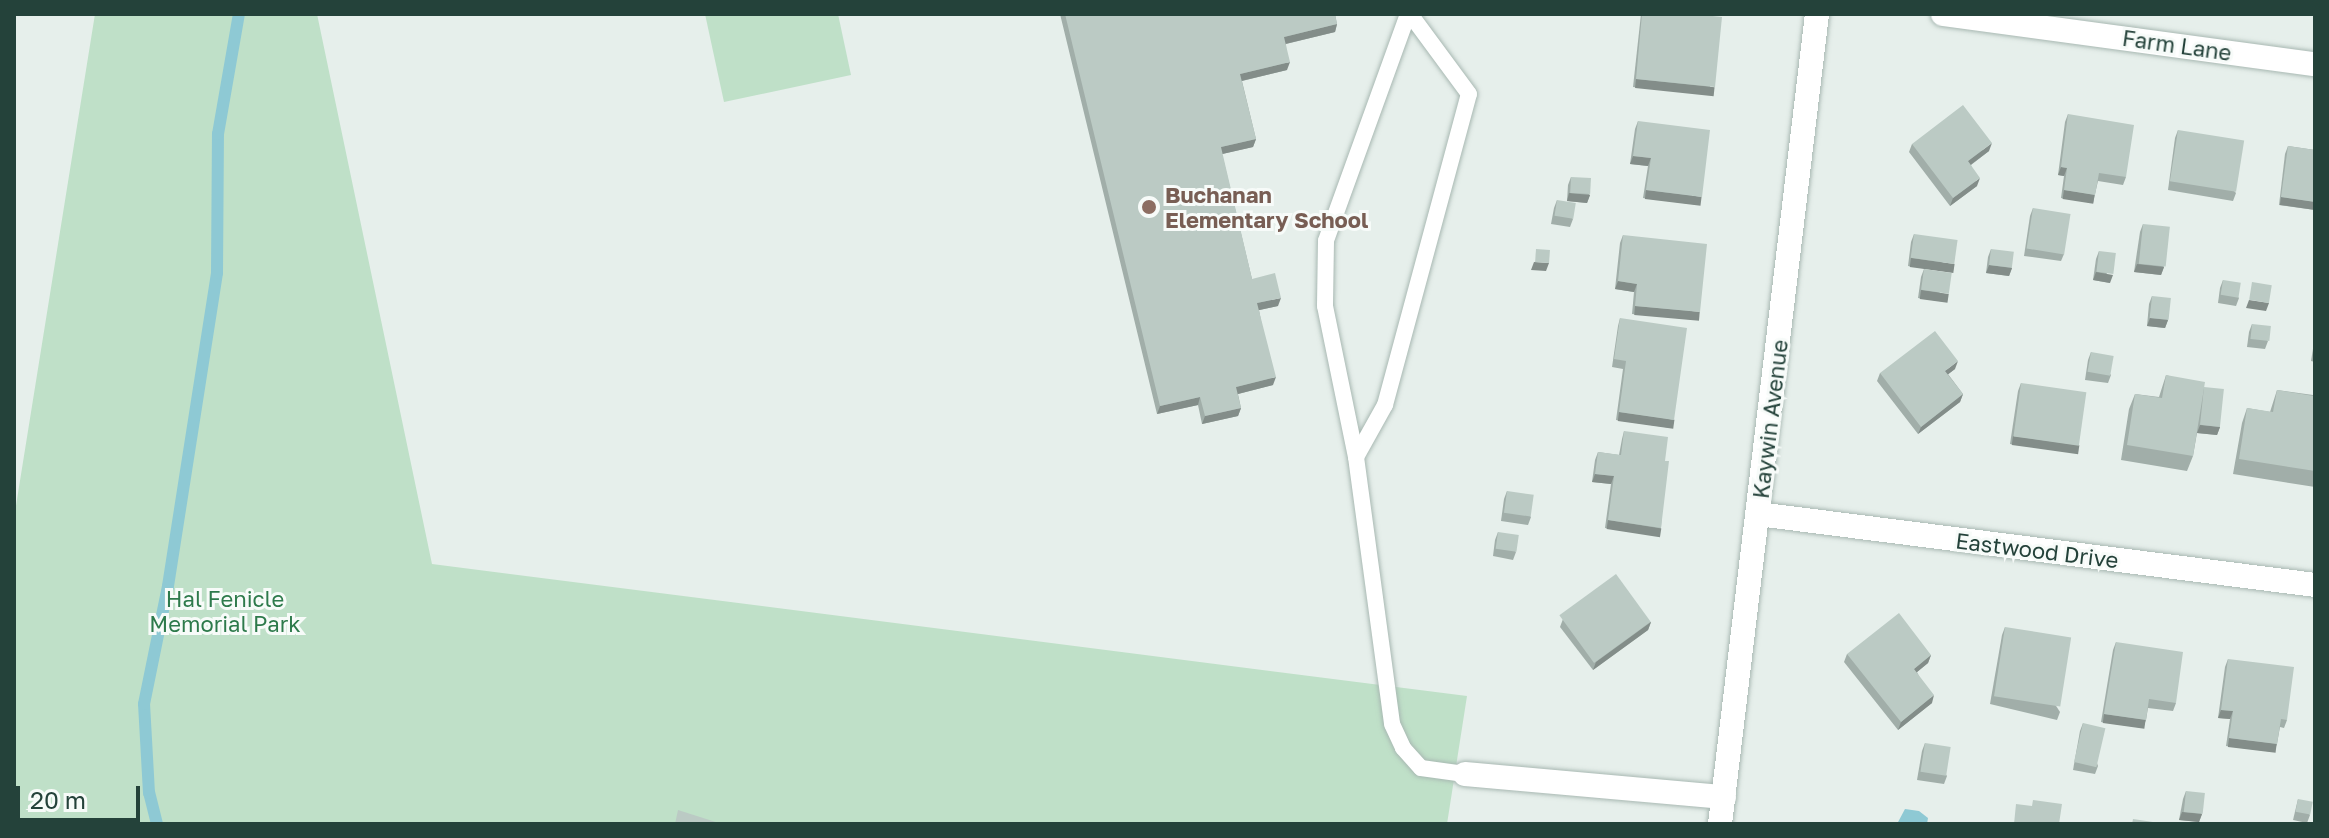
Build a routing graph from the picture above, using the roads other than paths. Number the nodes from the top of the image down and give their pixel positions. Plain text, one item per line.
1 (1409, 14) edge
2 (1817, 14) edge
3 (1943, 14) edge
4 (2315, 64) edge
5 (1356, 457) junction
6 (1758, 514) junction
7 (2315, 585) edge
8 (1465, 774) joint
9 (1724, 797) junction
10 (1720, 824) edge

1 - 5 lane
1 - 5 lane
2 - 6 street, Kaywin Avenue
3 - 4 street, Farm Lane
5 - 8 lane
6 - 7 street, Eastwood Drive
6 - 9 street, Kaywin Avenue
8 - 9 street
9 - 10 street, Kaywin Avenue

